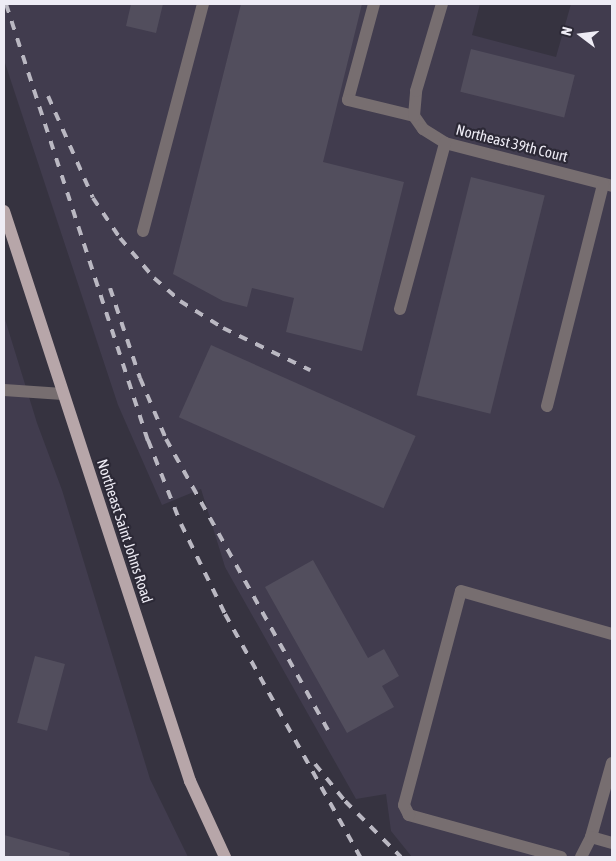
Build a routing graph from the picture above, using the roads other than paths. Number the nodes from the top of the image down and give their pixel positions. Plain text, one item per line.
1 (203, 4) edge
2 (374, 4) edge
3 (442, 4) edge
4 (414, 116) junction
5 (445, 143) junction
6 (608, 185) edge
7 (4, 211) edge
8 (143, 231) dead end
9 (400, 309) dead end
10 (4, 390) edge
11 (63, 394) junction
12 (547, 406) dead end
13 (612, 634) edge
14 (612, 763) edge
15 (591, 837) junction
16 (612, 843) edge
17 (225, 857) edge
18 (561, 857) edge
19 (581, 857) edge

1 - 8 street
2 - 4 street
3 - 4 street
4 - 5 street, Northeast 39th Court
5 - 6 street, Northeast 39th Court
5 - 9 street
6 - 12 street
7 - 11 main road, Northeast Saint Johns Road
10 - 11 street
11 - 17 main road, Northeast Saint Johns Road
13 - 18 street
14 - 15 street
15 - 16 street
15 - 19 street

